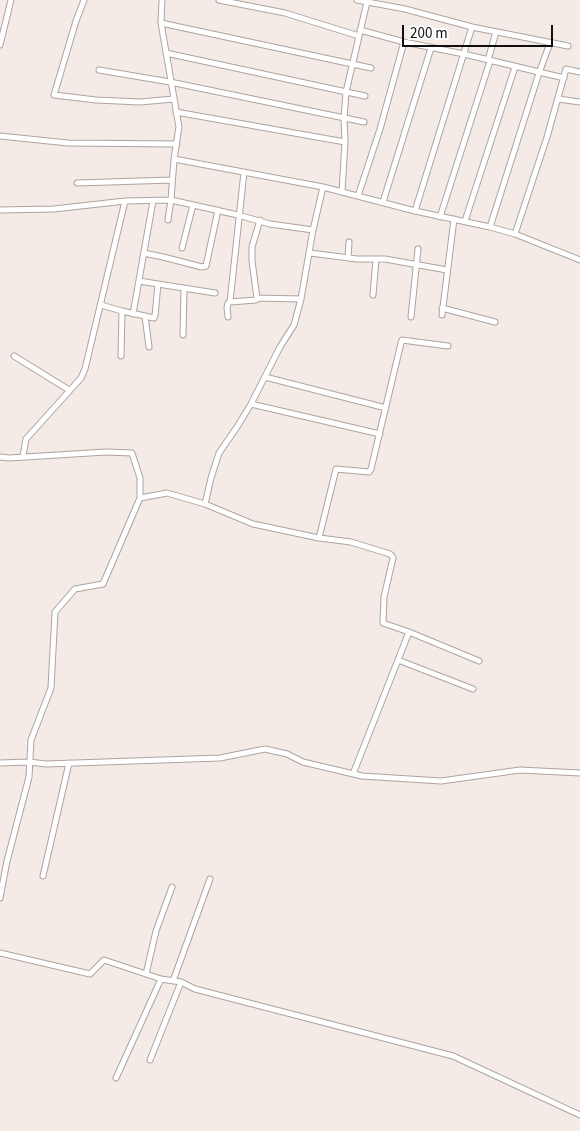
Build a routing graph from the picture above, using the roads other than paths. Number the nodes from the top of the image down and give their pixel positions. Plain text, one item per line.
1 (11, 0) edge
2 (84, 0) edge
3 (162, 0) edge
4 (219, 0) edge
5 (395, 0) edge
6 (362, 1) edge
7 (393, 7) junction
8 (162, 23) junction
9 (472, 27) junction
10 (496, 32) junction
11 (360, 33) junction
12 (404, 42) junction
13 (550, 43) junction
14 (0, 45) edge
15 (568, 46) dead end
16 (431, 48) junction
17 (166, 53) junction
18 (464, 54) junction
19 (489, 60) junction
20 (353, 64) junction
21 (515, 67) junction
22 (371, 68) dead end
23 (99, 70) dead end
24 (539, 72) junction
25 (580, 72) edge
26 (564, 78) junction
27 (170, 82) junction
28 (346, 92) junction
29 (365, 96) dead end
30 (174, 99) junction
31 (558, 99) junction
32 (580, 102) edge
33 (176, 112) junction
34 (344, 119) junction
35 (364, 122) dead end
36 (0, 136) edge
37 (345, 142) junction
38 (177, 144) junction
39 (174, 159) junction
40 (244, 172) junction
41 (172, 180) junction
42 (77, 183) dead end
43 (322, 186) junction
44 (342, 191) junction
45 (358, 196) junction
46 (171, 200) junction
47 (125, 201) junction
48 (153, 201) junction
49 (383, 202) junction
50 (193, 205) junction
51 (0, 210) edge
52 (218, 210) junction
53 (415, 211) junction
54 (238, 215) junction
55 (440, 217) junction
56 (454, 219) junction
57 (168, 220) dead end
58 (260, 220) junction
59 (465, 222) junction
60 (490, 227) junction
61 (313, 230) junction
62 (515, 234) junction
63 (349, 242) dead end
64 (182, 248) dead end
65 (418, 249) dead end
66 (144, 253) junction
67 (310, 253) junction
68 (348, 257) junction
69 (376, 259) junction
70 (580, 260) edge
71 (417, 264) junction
72 (447, 270) junction
73 (139, 281) junction
74 (158, 284) junction
75 (184, 289) junction
76 (215, 293) dead end
77 (373, 295) dead end
78 (257, 298) junction
79 (301, 299) junction
80 (230, 302) junction
81 (101, 305) junction
82 (442, 308) junction
83 (122, 311) junction
84 (133, 314) junction
85 (442, 315) dead end
86 (145, 316) junction
87 (228, 317) dead end
88 (411, 317) dead end
89 (495, 322) dead end
90 (183, 335) dead end
91 (448, 346) dead end
92 (149, 347) dead end
93 (14, 356) dead end
94 (120, 356) dead end
95 (265, 376) junction
96 (69, 390) junction
97 (251, 404) junction
98 (386, 408) junction
99 (380, 434) junction
100 (0, 456) edge
101 (23, 456) junction
102 (140, 498) junction
103 (205, 504) junction
104 (319, 538) junction
105 (409, 632) junction
106 (398, 660) junction
107 (479, 661) dead end
108 (473, 689) dead end
109 (29, 762) junction
110 (0, 763) edge
111 (69, 764) junction
112 (580, 773) edge
113 (353, 774) junction
114 (42, 876) dead end
115 (210, 879) dead end
116 (172, 887) dead end
117 (0, 898) edge
118 (0, 953) edge
119 (146, 974) junction
120 (161, 979) junction
121 (173, 981) junction
122 (181, 982) junction
123 (150, 1060) dead end
124 (116, 1078) dead end
125 (580, 1115) edge

1 - 14 street
2 - 30 street
3 - 8 street
4 - 11 street
5 - 7 street
6 - 7 street
6 - 11 street
7 - 9 street
8 - 17 street
8 - 20 street
9 - 10 street
9 - 18 street
10 - 13 street
10 - 19 street
11 - 12 street
11 - 20 street
12 - 16 street
12 - 45 street
13 - 15 street
13 - 24 street
16 - 18 street
16 - 49 street
17 - 27 street
17 - 28 street
18 - 19 street
18 - 53 street
19 - 21 street
19 - 55 street
20 - 22 street
20 - 28 street
21 - 24 street
21 - 59 street
23 - 27 street
24 - 26 street
24 - 60 street
25 - 26 street
26 - 31 street
27 - 30 street
27 - 34 street
28 - 29 street
28 - 34 street
30 - 33 street
31 - 32 street
31 - 62 street
33 - 37 street
33 - 38 street
34 - 35 street
34 - 37 street
36 - 38 street
37 - 44 street
38 - 39 street
39 - 40 street
39 - 41 street
40 - 43 street
40 - 54 street
41 - 42 street
41 - 46 street
43 - 44 street
43 - 61 street
44 - 45 street
45 - 49 street
46 - 48 street
46 - 50 street
46 - 57 street
47 - 48 street
47 - 51 street
47 - 81 street
48 - 66 street
49 - 53 street
50 - 52 street
50 - 64 street
52 - 54 street
52 - 66 street
53 - 55 street
54 - 58 street
54 - 80 street
55 - 56 street
56 - 59 street
56 - 72 street
58 - 61 street
58 - 78 street
59 - 60 street
60 - 62 street
61 - 67 street
62 - 70 street
63 - 68 street
65 - 71 street
66 - 73 street
67 - 68 street
67 - 79 street
68 - 69 street
69 - 71 street
69 - 77 street
71 - 72 street
71 - 88 street
72 - 82 street
73 - 74 street
73 - 84 street
74 - 75 street
74 - 86 street
75 - 76 street
75 - 90 street
78 - 79 street
78 - 80 street
79 - 95 street
80 - 87 street
81 - 83 street
81 - 96 street
82 - 85 street
82 - 89 street
83 - 84 street
83 - 94 street
84 - 86 street
86 - 92 street
91 - 98 street
93 - 96 street
95 - 97 street
95 - 98 street
96 - 101 street
97 - 99 street
97 - 103 street
98 - 99 street
99 - 104 street
100 - 101 street
101 - 102 street
102 - 103 street
102 - 109 street
103 - 104 street
104 - 105 street
105 - 106 street
105 - 107 street
106 - 108 street
106 - 113 street
109 - 110 street
109 - 111 street
109 - 117 street
111 - 113 street
111 - 114 street
112 - 113 street
115 - 121 street
116 - 119 street
118 - 119 street
119 - 120 street
120 - 121 street
120 - 124 street
121 - 122 street
122 - 123 street
122 - 125 street

